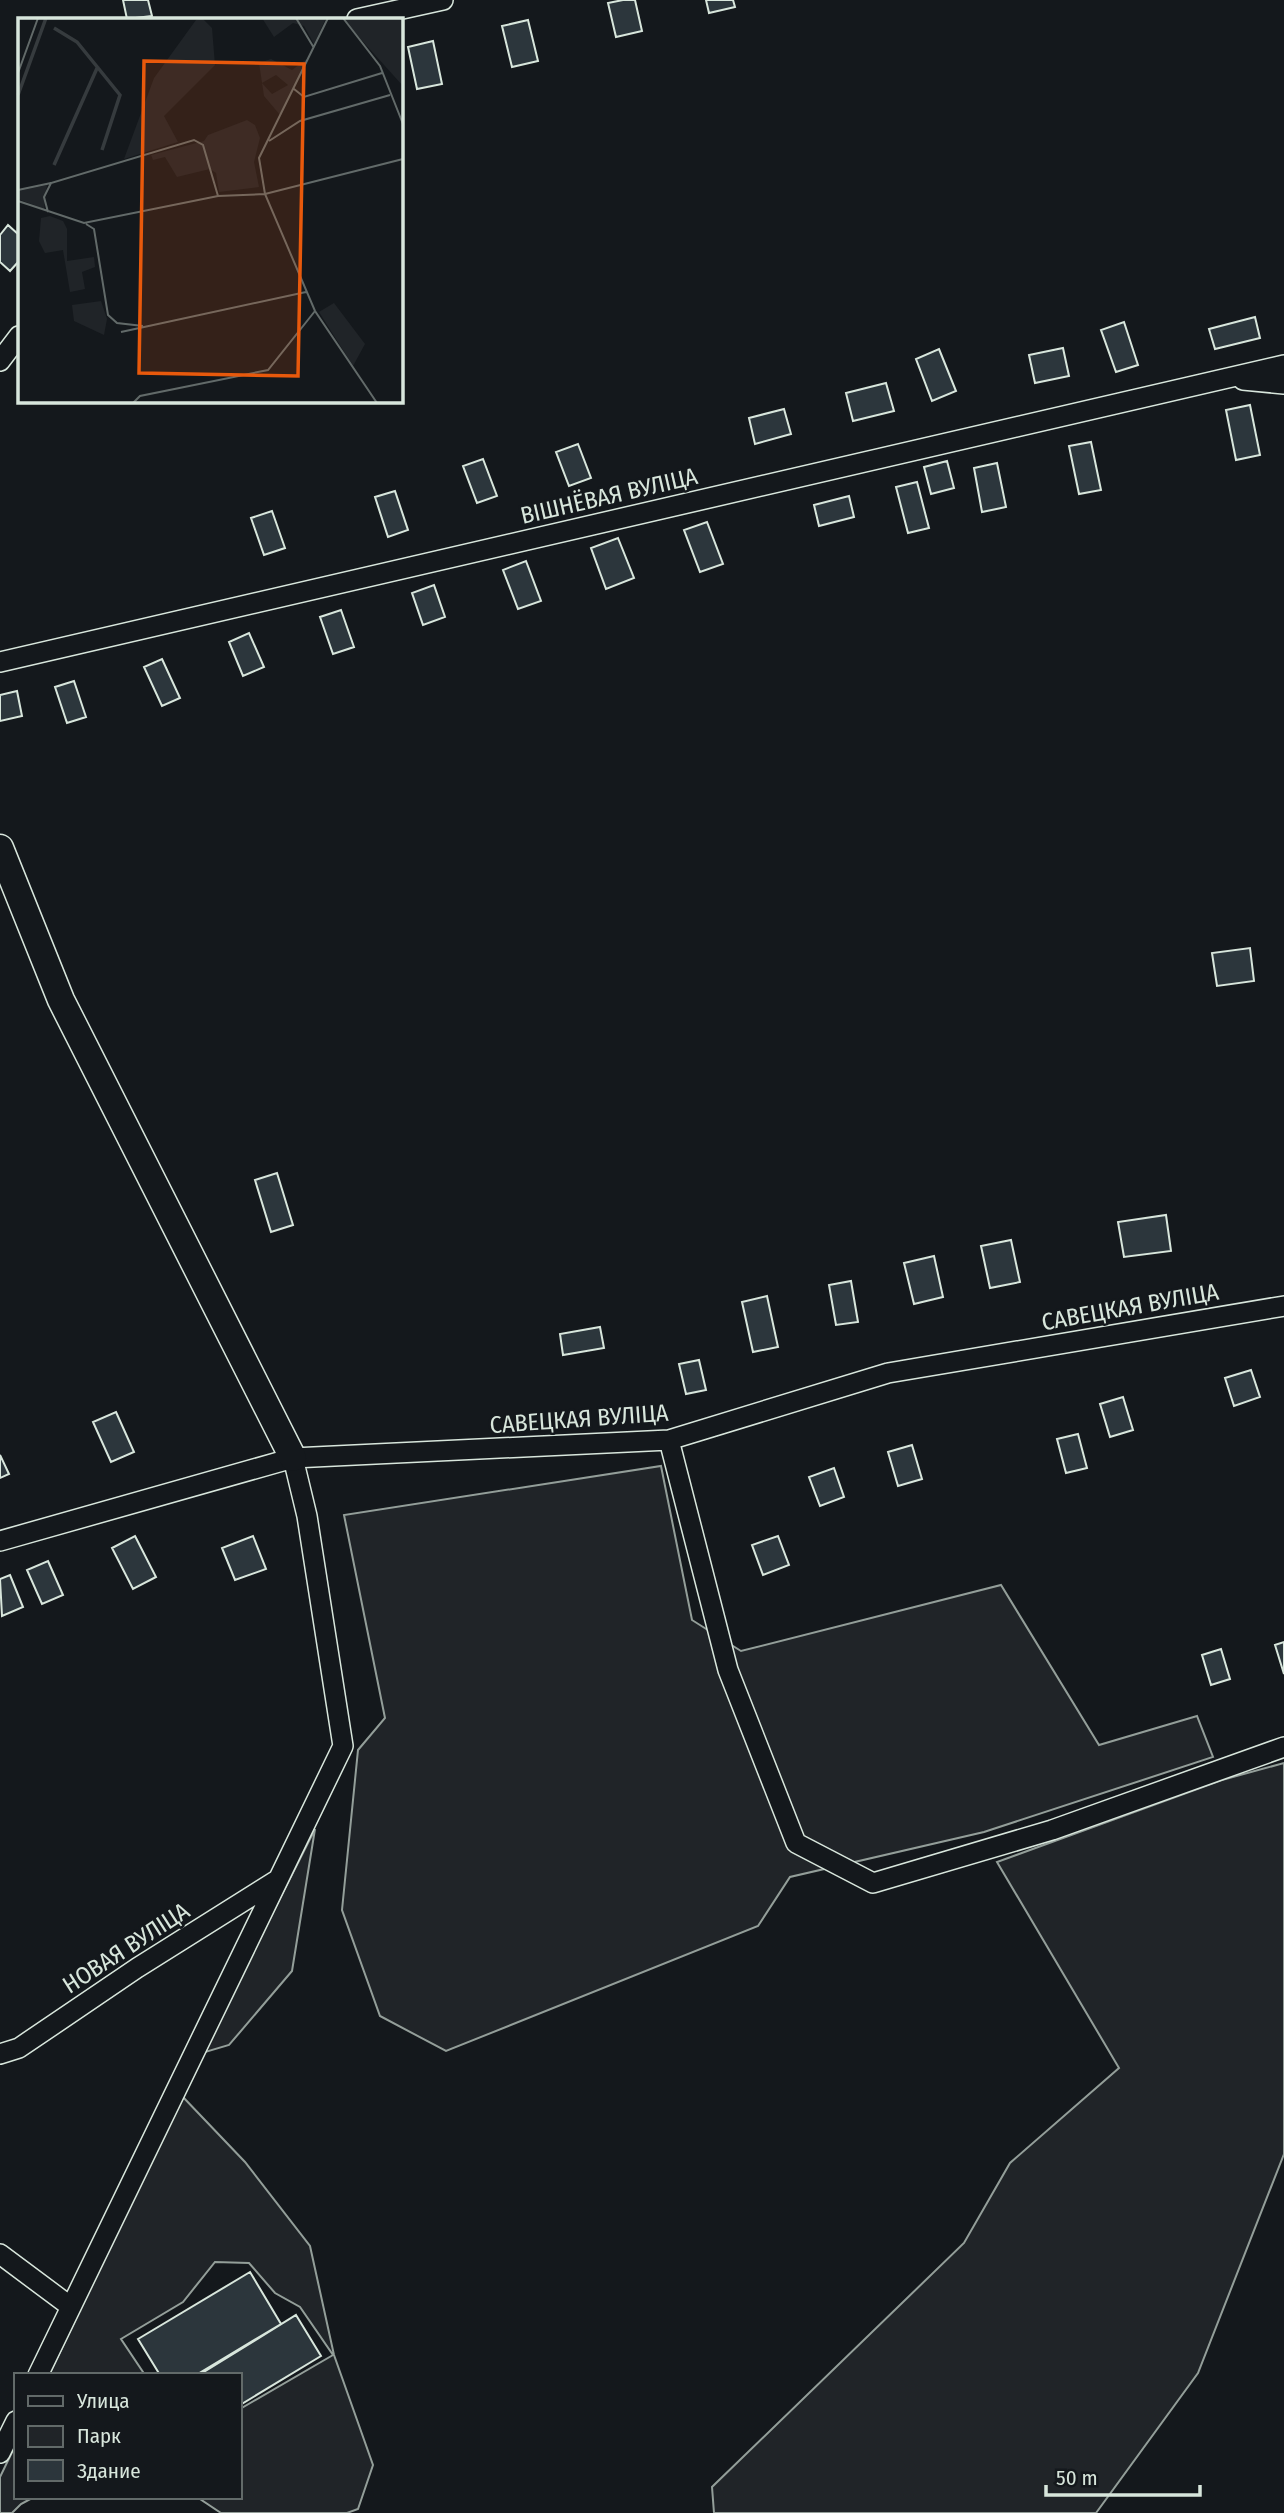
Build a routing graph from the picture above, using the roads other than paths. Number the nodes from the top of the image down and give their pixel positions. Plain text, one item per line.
1 (443, 0) edge
2 (362, 18) edge
3 (18, 337) edge
4 (0, 361) edge
5 (1284, 365) edge
6 (1228, 378) junction
7 (1284, 384) edge
8 (0, 662) edge
9 (0, 848) edge
10 (1284, 1307) edge
11 (669, 1440) junction
12 (293, 1458) junction
13 (0, 1541) edge
14 (1284, 1747) edge
15 (278, 1880) junction
16 (0, 2054) edge
17 (0, 2254) edge
18 (71, 2307) junction
19 (39, 2373) edge
20 (14, 2425) edge
21 (0, 2453) edge

1 - 2 street
3 - 4 street
5 - 6 street, ВІШНЁВАЯ ВУЛІЦА
6 - 7 street, ВІШНЁВАЯ ВУЛІЦА
6 - 8 street, ВІШНЁВАЯ ВУЛІЦА
9 - 12 street
10 - 11 street, САВЕЦКАЯ ВУЛІЦА
11 - 12 street, САВЕЦКАЯ ВУЛІЦА
11 - 14 street
12 - 13 street, САВЕЦКАЯ ВУЛІЦА
12 - 15 street
15 - 16 street, НОВАЯ ВУЛІЦА
15 - 18 street
17 - 18 street
18 - 19 street
20 - 21 street

